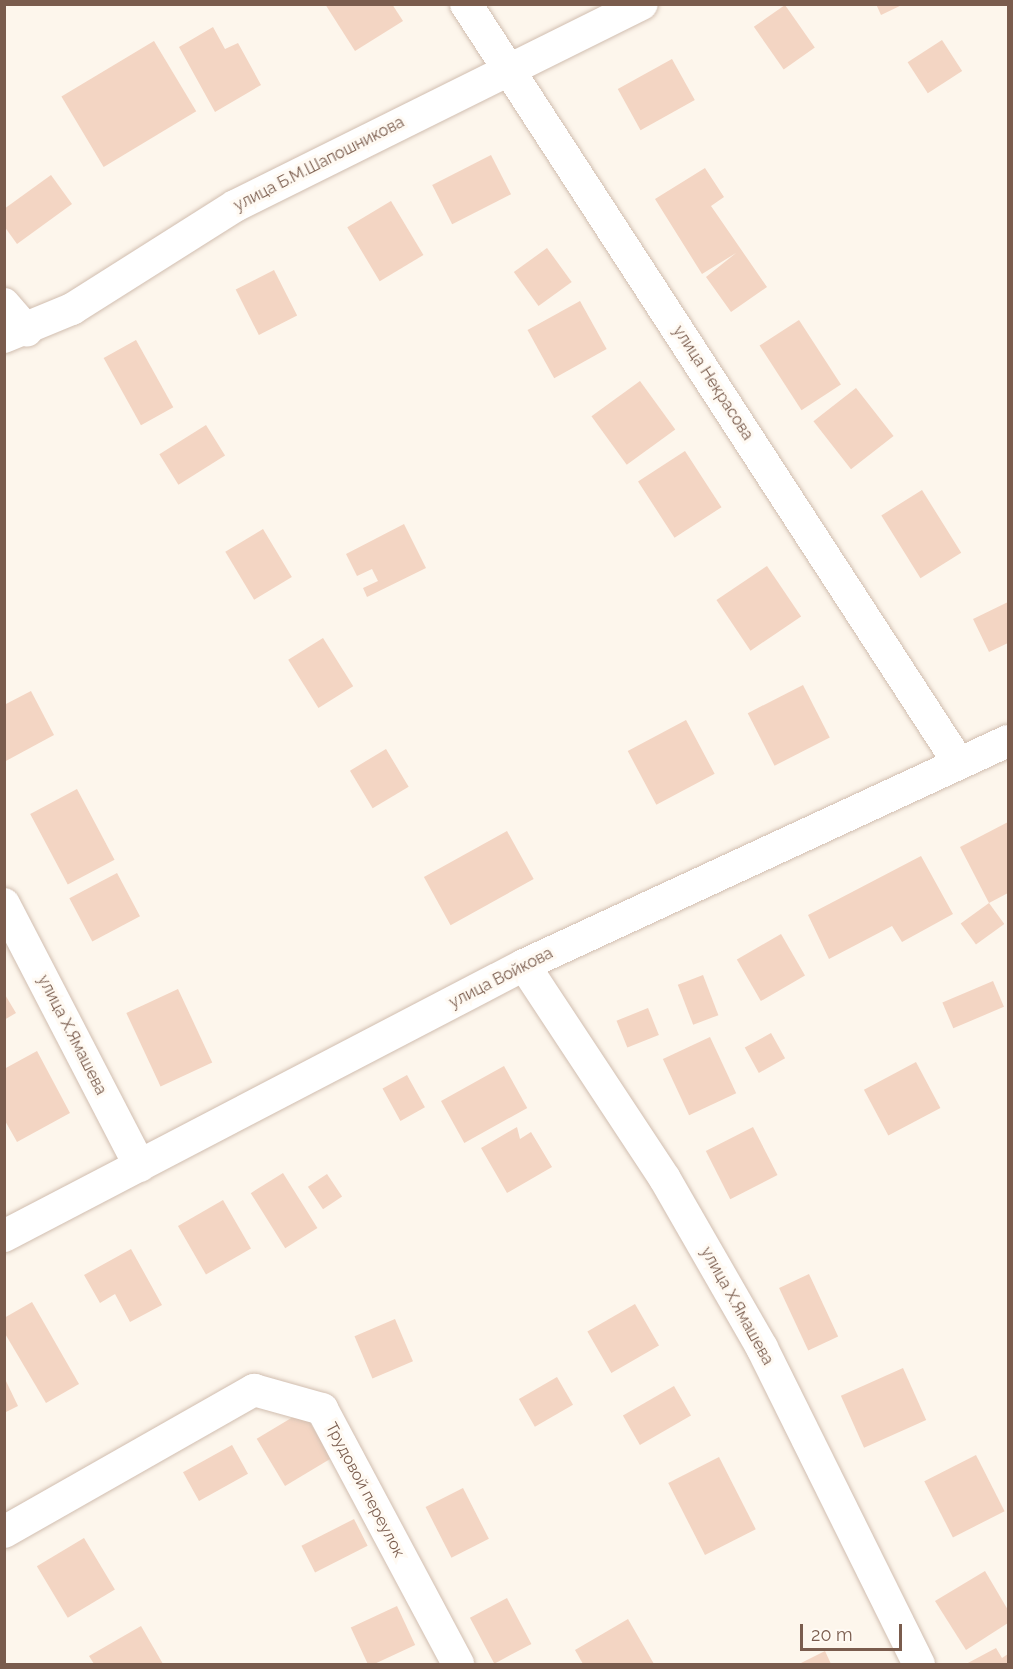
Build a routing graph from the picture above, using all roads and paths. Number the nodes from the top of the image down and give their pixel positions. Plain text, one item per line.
1 (466, 4) edge
2 (642, 4) edge
3 (509, 68) junction
4 (4, 304) edge
5 (16, 333) edge
6 (1008, 741) edge
7 (958, 762) junction
8 (4, 904) edge
9 (524, 965) junction
10 (140, 1166) junction
11 (4, 1236) edge
12 (4, 1532) edge
13 (458, 1665) edge
14 (920, 1665) edge

1 - 3 street, улица Некрасова
2 - 3 street, улица Б.М.Шапошникова
3 - 5 street, улица Б.М.Шапошникова
3 - 7 street, улица Некрасова
4 - 5 street
6 - 7 street, улица Войкова
7 - 9 street, улица Войкова
8 - 10 street, улица Х.Ямашева
9 - 10 street, улица Войкова
9 - 14 street, улица Х.Ямашева
10 - 11 street, улица Войкова
12 - 13 street, Трудовой переулок

